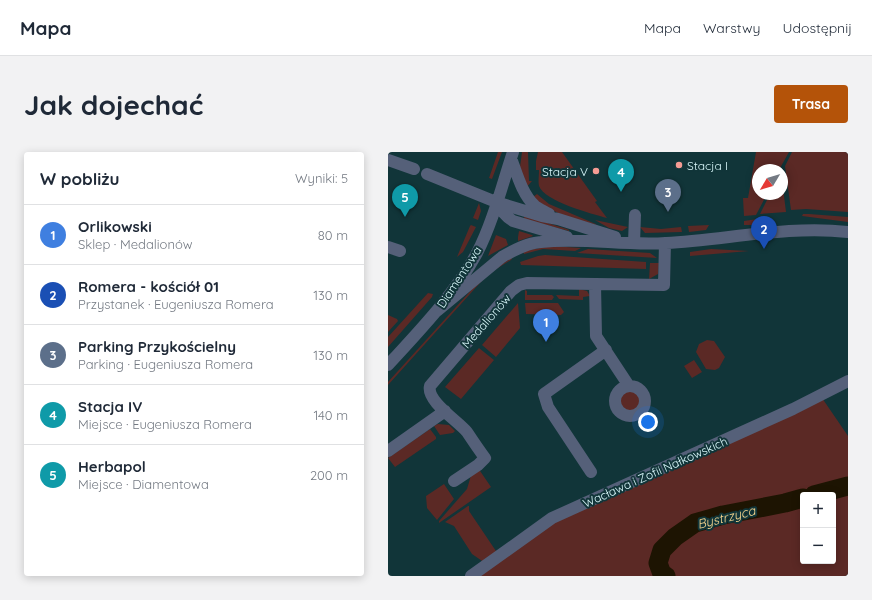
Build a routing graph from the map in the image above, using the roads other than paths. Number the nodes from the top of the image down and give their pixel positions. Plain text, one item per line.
1 (512, 155) edge
2 (388, 160) edge
3 (414, 169) dead end
4 (427, 174) dead end
5 (496, 202) junction
6 (635, 215) dead end
7 (558, 219) junction
8 (848, 232) edge
9 (579, 240) junction
10 (634, 243) junction
11 (665, 243) junction
12 (388, 247) edge
13 (400, 251) dead end
14 (596, 284) junction
15 (437, 311) junction
16 (606, 350) junction
17 (388, 365) edge
18 (847, 382) edge
19 (629, 386) dead end
20 (445, 411) junction
21 (388, 451) edge
22 (591, 472) dead end
23 (454, 481) dead end
24 (471, 576) edge

1 - 5 street, Diamentowa
1 - 7 street
2 - 3 street
4 - 5 street
5 - 7 street
5 - 9 street
5 - 15 street, Diamentowa
6 - 10 street
7 - 10 street
8 - 11 street
9 - 10 street
9 - 15 street
10 - 11 street
11 - 14 street, Medalionów
12 - 13 street
14 - 16 street
14 - 20 street, Medalionów
15 - 17 street, Diamentowa
16 - 19 street
16 - 22 street
18 - 24 street, Wacława i Zofii Nałkowskich
20 - 21 street
20 - 23 street, Medalionów

